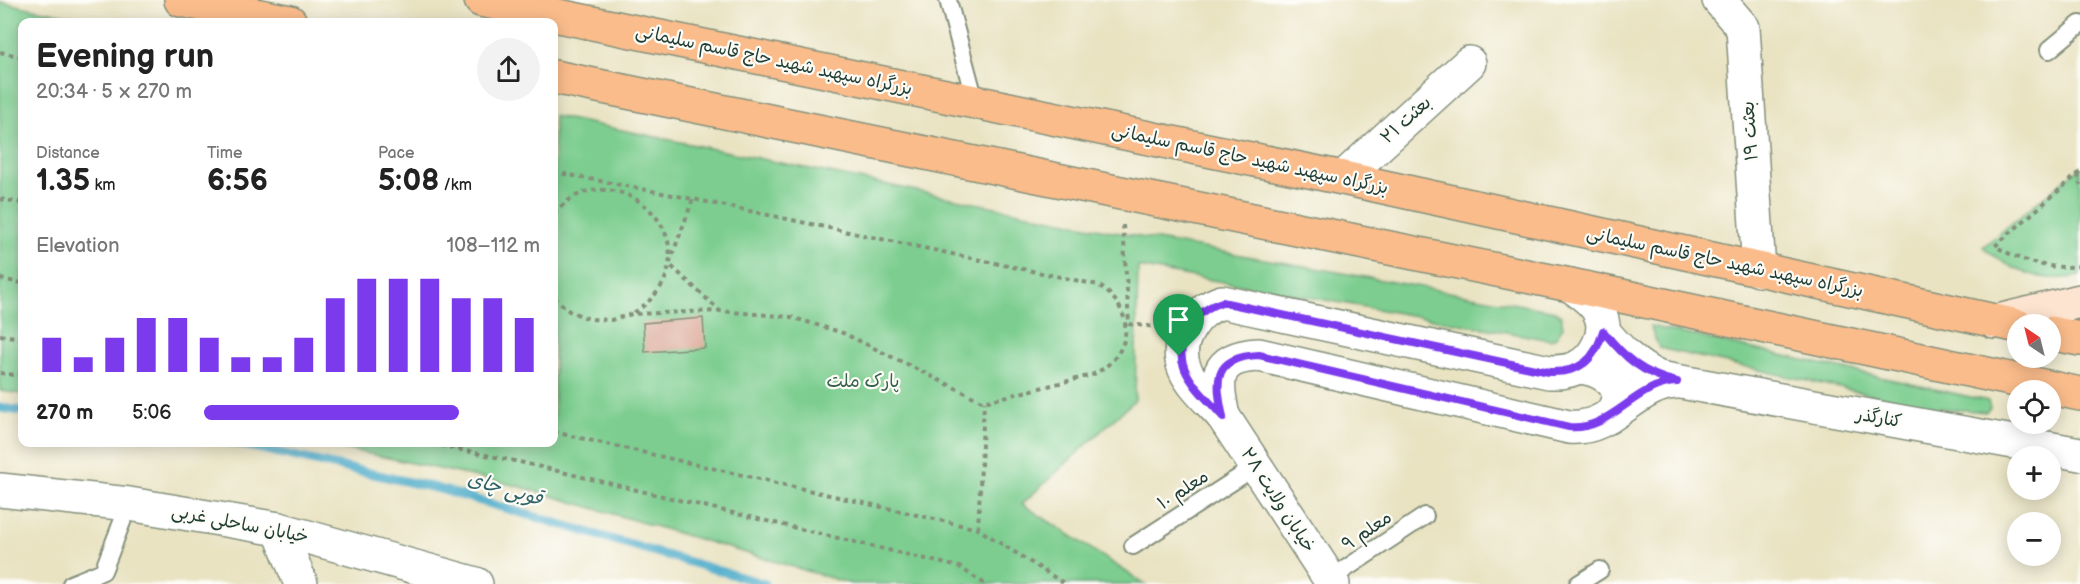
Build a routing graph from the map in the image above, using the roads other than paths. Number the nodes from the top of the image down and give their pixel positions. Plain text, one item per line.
1 (181, 0) edge
2 (481, 0) edge
3 (948, 0) edge
4 (1719, 0) edge
5 (270, 18) edge
6 (2080, 24) edge
7 (2049, 50) dead end
8 (1469, 63) dead end
9 (558, 78) edge
10 (975, 101) junction
11 (1343, 178) junction
12 (1759, 270) junction
13 (1570, 285) junction
14 (2080, 301) edge
15 (2006, 324) edge
16 (1603, 331) junction
17 (2061, 335) edge
18 (2080, 339) edge
19 (1579, 367) junction
20 (1677, 382) junction
21 (2080, 394) edge
22 (1223, 417) junction
23 (1608, 417) junction
24 (2080, 454) edge
25 (1255, 466) junction
26 (0, 490) edge
27 (129, 504) junction
28 (1425, 516) dead end
29 (279, 529) junction
30 (1133, 546) dead end
31 (1600, 570) dead end
32 (1331, 582) edge
33 (71, 584) edge
34 (301, 584) edge
35 (476, 584) edge
36 (1578, 584) edge

1 - 5 highway
2 - 10 highway, بزرگراه سپهبد شهید حاج قاسم سلیمانی
3 - 10 lane
4 - 12 street, بعثت ۱۹
6 - 7 lane
8 - 11 street, بعثت ۲۱
9 - 13 highway
10 - 11 highway, بزرگراه سپهبد شهید حاج قاسم سلیمانی
11 - 12 highway, بزرگراه سپهبد شهید حاج قاسم سلیمانی
12 - 15 highway, بزرگراه سپهبد شهید حاج قاسم سلیمانی
13 - 16 street
13 - 21 highway
14 - 15 main road
16 - 19 street
16 - 20 street, کنارگذر
17 - 18 highway
19 - 22 street, خیابان ولایت ۲۸
19 - 23 street
20 - 23 street
20 - 24 street, کنارگذر
22 - 23 street
22 - 25 street, خیابان ولایت ۲۸
25 - 30 lane, معلم ۱۰
25 - 32 street, خیابان ولایت ۲۸
26 - 27 street, خیابان ساحلی غربی
27 - 29 street, خیابان ساحلی غربی
27 - 33 lane
28 - 32 lane, معلم ۹
29 - 34 street
29 - 35 street, خیابان ساحلی غربی
31 - 36 lane

